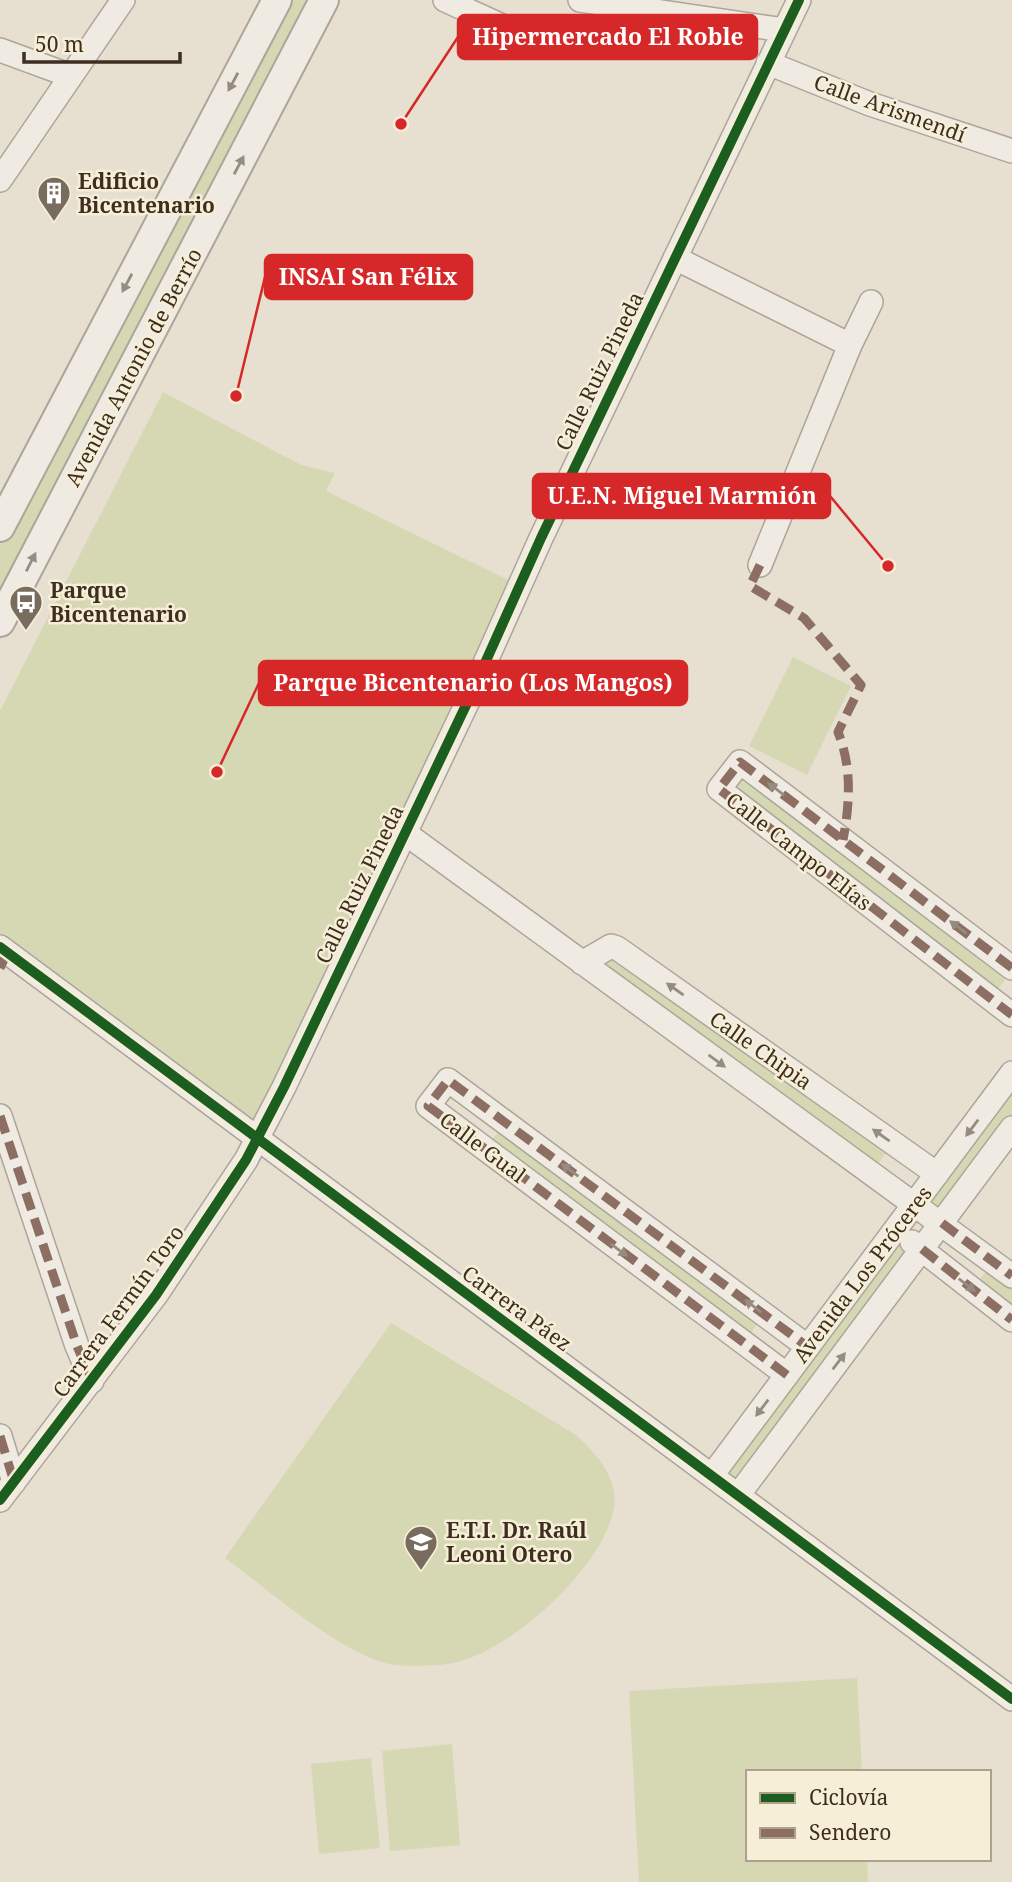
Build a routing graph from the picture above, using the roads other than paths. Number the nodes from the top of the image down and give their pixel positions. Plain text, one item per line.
1 (123, 0) edge
2 (277, 0) edge
3 (324, 0) edge
4 (445, 0) edge
5 (580, 0) edge
6 (799, 0) edge
7 (784, 30) junction
8 (533, 40) dead end
9 (0, 50) edge
10 (768, 63) junction
11 (71, 76) junction
12 (1012, 151) edge
13 (0, 180) edge
14 (675, 258) junction
15 (871, 302) dead end
16 (850, 345) junction
17 (0, 527) edge
18 (760, 565) dead end
19 (0, 622) edge
20 (405, 833) junction
21 (2, 956) edge
22 (582, 963) junction
23 (1012, 968) edge
24 (1012, 1015) edge
25 (1012, 1073) edge
26 (0, 1116) edge
27 (1012, 1128) edge
28 (257, 1139) junction
29 (937, 1174) junction
30 (915, 1203) junction
31 (942, 1223) junction
32 (895, 1229) junction
33 (922, 1250) junction
34 (1012, 1276) edge
35 (1012, 1320) edge
36 (808, 1347) junction
37 (787, 1375) junction
38 (92, 1381) junction
39 (0, 1436) edge
40 (713, 1474) junction
41 (7, 1491) edge
42 (740, 1494) junction
43 (1012, 1699) edge

1 - 11 street
2 -> 17 street, Avenida Antonio de Berrío
19 -> 3 street, Avenida Antonio de Berrío
4 - 8 street
5 - 7 street
6 - 7 street, Calle Ruiz Pineda
7 - 10 street, Calle Ruiz Pineda
9 - 11 street
10 - 12 street, Calle Arismendí
10 - 14 street, Calle Ruiz Pineda
11 - 13 street
14 - 16 street
14 - 20 street, Calle Ruiz Pineda
15 - 16 street
16 - 18 street
20 - 22 street, Calle Chipia
20 - 28 street, Calle Ruiz Pineda
21 - 28 street, Carrera Páez
29 -> 22 street, Calle Chipia
22 -> 30 street, Calle Chipia
23 -> 24 street, Calle Campo Elías
25 -> 29 street, Avenida Los Próceres
26 - 38 street
27 - 31 street, Avenida Los Próceres
28 - 38 street, Carrera Fermín Toro
28 - 40 street, Carrera Páez
29 - 30 street, Avenida Los Próceres
30 - 31 street, Calle Chipia
30 - 32 street, Avenida Los Próceres
31 - 33 street, Avenida Los Próceres
31 - 34 street, Calle Chipia
32 - 33 street
32 - 36 street, Avenida Los Próceres
33 -> 35 street
42 -> 33 street, Avenida Los Próceres
36 - 37 street, Avenida Los Próceres
36 -> 37 street, Calle Gual
37 -> 40 street, Avenida Los Próceres
38 - 41 street, Carrera Fermín Toro
39 - 41 street
40 - 42 street, Carrera Páez
42 - 43 street, Carrera Páez

